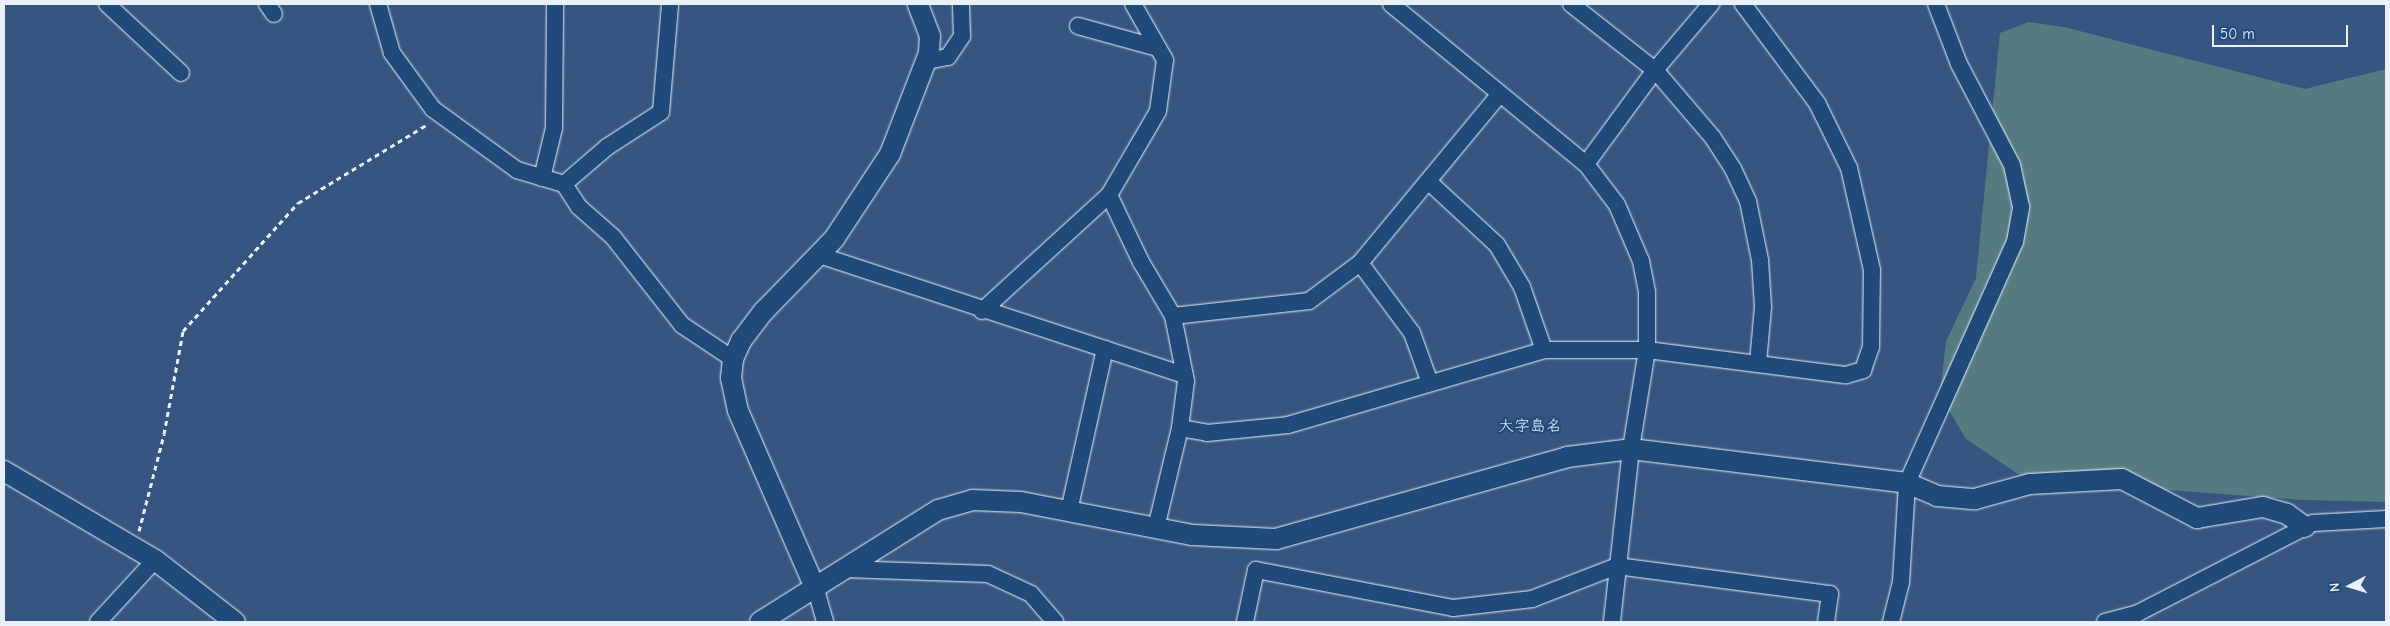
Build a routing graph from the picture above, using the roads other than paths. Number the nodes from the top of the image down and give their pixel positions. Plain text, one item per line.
1 (107, 4) edge
2 (378, 4) edge
3 (555, 4) edge
4 (670, 4) edge
5 (918, 4) edge
6 (961, 4) edge
7 (1133, 4) edge
8 (1391, 4) edge
9 (1571, 4) edge
10 (1711, 4) edge
11 (1743, 4) edge
12 (1936, 4) edge
13 (1078, 26) dead end
14 (1158, 48) junction
15 (927, 61) junction
16 (1654, 70) junction
17 (181, 73) dead end
18 (1500, 94) junction
19 (1586, 164) junction
20 (542, 178) junction
21 (1428, 181) junction
22 (564, 184) junction
23 (1109, 195) junction
24 (818, 255) junction
25 (1360, 263) junction
26 (982, 310) junction
27 (1173, 316) junction
28 (1105, 349) junction
29 (1544, 350) junction
30 (1647, 350) junction
31 (733, 358) junction
32 (1758, 363) junction
33 (1185, 375) junction
34 (1430, 382) junction
35 (1180, 428) junction
36 (1630, 449) junction
37 (4, 470) edge
38 (1907, 484) junction
39 (1069, 511) junction
40 (2386, 519) edge
41 (2305, 527) junction
42 (1156, 528) junction
43 (155, 560) junction
44 (1617, 566) junction
45 (845, 569) junction
46 (816, 590) junction
47 (98, 622) edge
48 (235, 622) edge
49 (760, 622) edge
50 (825, 622) edge
51 (1056, 622) edge
52 (1245, 622) edge
53 (1612, 622) edge
54 (1826, 622) edge
55 (1891, 622) edge
56 (2105, 622) edge

1 - 17 street
2 - 20 street
3 - 20 street
4 - 22 street
5 - 15 street
6 - 15 street
7 - 14 street
8 - 18 street
9 - 16 street
10 - 16 street
11 - 32 street
12 - 38 street
13 - 14 street
14 - 23 street
15 - 24 street
16 - 19 street
16 - 32 street
18 - 19 street
18 - 21 street
19 - 30 street
20 - 22 street
21 - 25 street
21 - 29 street
22 - 31 street
23 - 26 street
23 - 27 street
24 - 26 street
24 - 31 street
25 - 27 street
25 - 34 street
26 - 28 street
27 - 33 street
28 - 33 street
28 - 39 street
29 - 30 street
29 - 34 street
30 - 32 street
30 - 36 street
31 - 46 street
33 - 35 street
34 - 35 street
35 - 42 street
36 - 38 street
36 - 42 street
36 - 44 street
37 - 43 street
38 - 41 street
38 - 55 street
39 - 42 street
39 - 45 street
40 - 41 street
41 - 56 street
43 - 47 street
43 - 48 street
44 - 52 street
44 - 53 street
44 - 54 street
45 - 46 street
45 - 51 street
46 - 49 street
46 - 50 street

